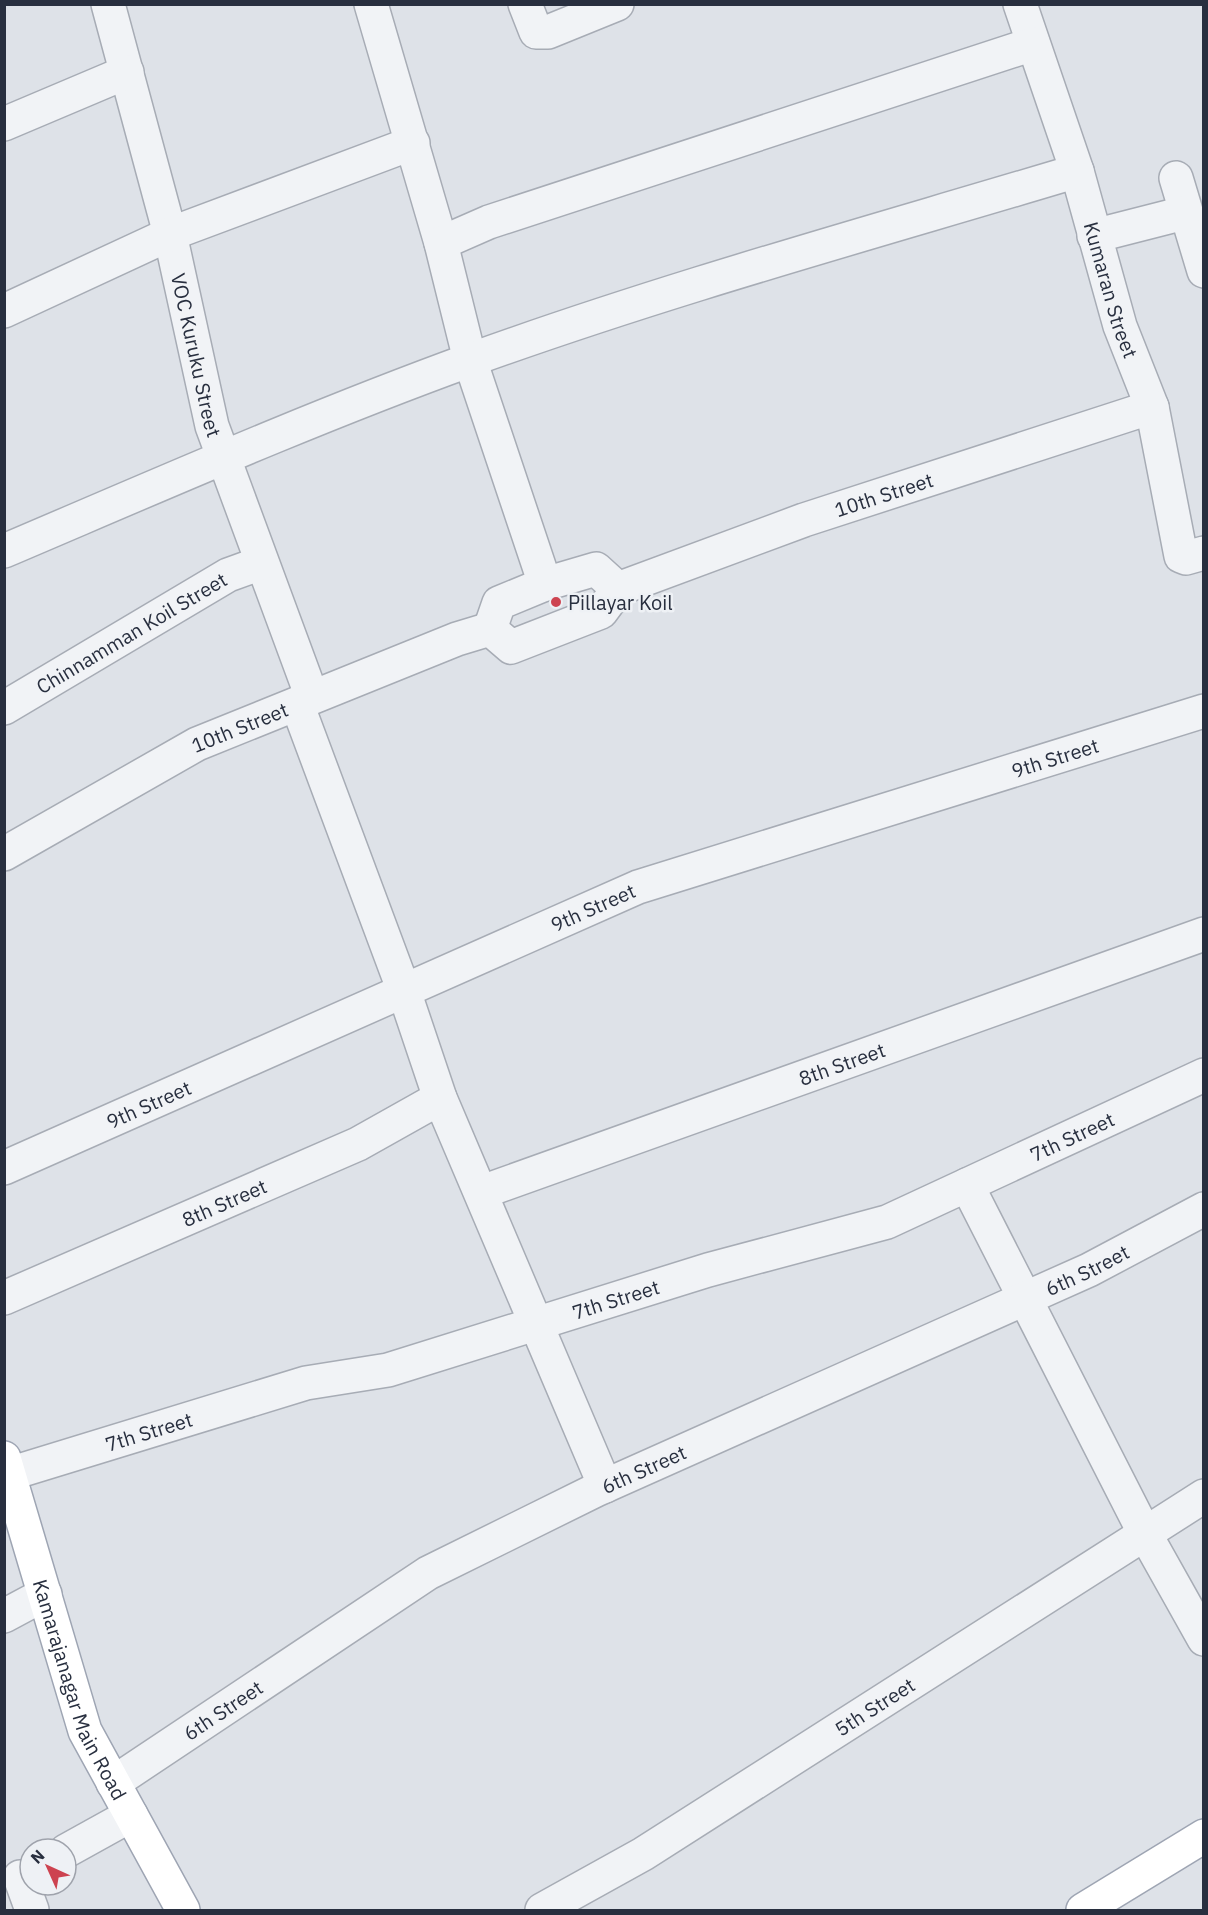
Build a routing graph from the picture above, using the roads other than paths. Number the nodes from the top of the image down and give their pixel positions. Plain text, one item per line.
1 (108, 4) edge
2 (371, 4) edge
3 (525, 4) edge
4 (617, 4) edge
5 (1020, 4) edge
6 (1033, 44) junction
7 (127, 72) junction
8 (4, 124) edge
9 (413, 143) junction
10 (1077, 171) junction
11 (1176, 178) dead end
12 (1184, 213) junction
13 (170, 234) junction
14 (1095, 236) junction
15 (441, 243) junction
16 (1203, 271) edge
17 (4, 311) edge
18 (470, 360) junction
19 (1152, 407) junction
20 (224, 457) junction
21 (4, 551) edge
22 (1203, 554) edge
23 (261, 563) junction
24 (545, 584) junction
25 (618, 589) junction
26 (490, 628) junction
27 (304, 700) junction
28 (4, 708) edge
29 (1203, 711) edge
30 (4, 854) edge
31 (1203, 934) edge
32 (404, 991) junction
33 (1203, 1075) edge
34 (440, 1098) junction
35 (4, 1168) edge
36 (967, 1185) junction
37 (482, 1192) junction
38 (1203, 1209) edge
39 (4, 1298) edge
40 (1025, 1298) junction
41 (536, 1323) junction
42 (7, 1466) edge
43 (605, 1486) junction
44 (1203, 1496) edge
45 (1144, 1532) junction
46 (45, 1594) junction
47 (4, 1616) edge
48 (1203, 1639) edge
49 (113, 1783) junction
50 (131, 1815) junction
51 (1203, 1836) edge
52 (78, 1844) edge
53 (26, 1897) edge
54 (32, 1911) edge
55 (183, 1911) edge
56 (542, 1911) edge
57 (1083, 1911) edge

1 - 7 street, VOC Kuruku Street
2 - 9 street
3 - 4 street
5 - 6 street, Kumaran Street
6 - 10 street, Kumaran Street
6 - 15 street
7 - 8 street
7 - 13 street, VOC Kuruku Street
9 - 13 street
9 - 15 street
10 - 14 street, Kumaran Street
10 - 18 street
11 - 12 street
12 - 14 street
12 - 16 street
13 - 17 street
13 - 20 street, VOC Kuruku Street
14 - 19 street, Kumaran Street
15 - 18 street
18 - 20 street
18 - 24 street
19 - 22 street, Kumaran Street
19 - 25 street, 10th Street
20 - 21 street
20 - 23 street, VOC Kuruku Street
23 - 27 street, VOC Kuruku Street
23 - 28 street, Chinnamman Koil Street
24 - 25 street
24 - 26 street
25 - 26 street
26 - 27 street, 10th Street
27 - 30 street, 10th Street
27 - 32 street, VOC Kuruku Street
29 - 32 street, 9th Street
31 - 37 street, 8th Street
32 - 34 street, VOC Kuruku Street
32 - 35 street, 9th Street
33 - 36 street, 7th Street
34 - 37 street, VOC Kuruku Street
34 - 39 street, 8th Street
36 - 40 street
36 - 41 street, 7th Street
37 - 41 street, VOC Kuruku Street
38 - 40 street, 6th Street
40 - 43 street, 6th Street
40 - 45 street
41 - 42 street, 7th Street
41 - 43 street, VOC Kuruku Street
42 - 46 main road, Kamarajanagar Main Road
43 - 49 street, 6th Street
44 - 45 street, 5th Street
45 - 48 street
45 - 56 street, 5th Street
46 - 47 street
46 - 49 main road, Kamarajanagar Main Road
49 - 50 main road, Kamarajanagar Main Road
50 - 52 street
50 - 55 main road, Kamarajanagar Main Road
51 - 57 main road
53 - 54 street

